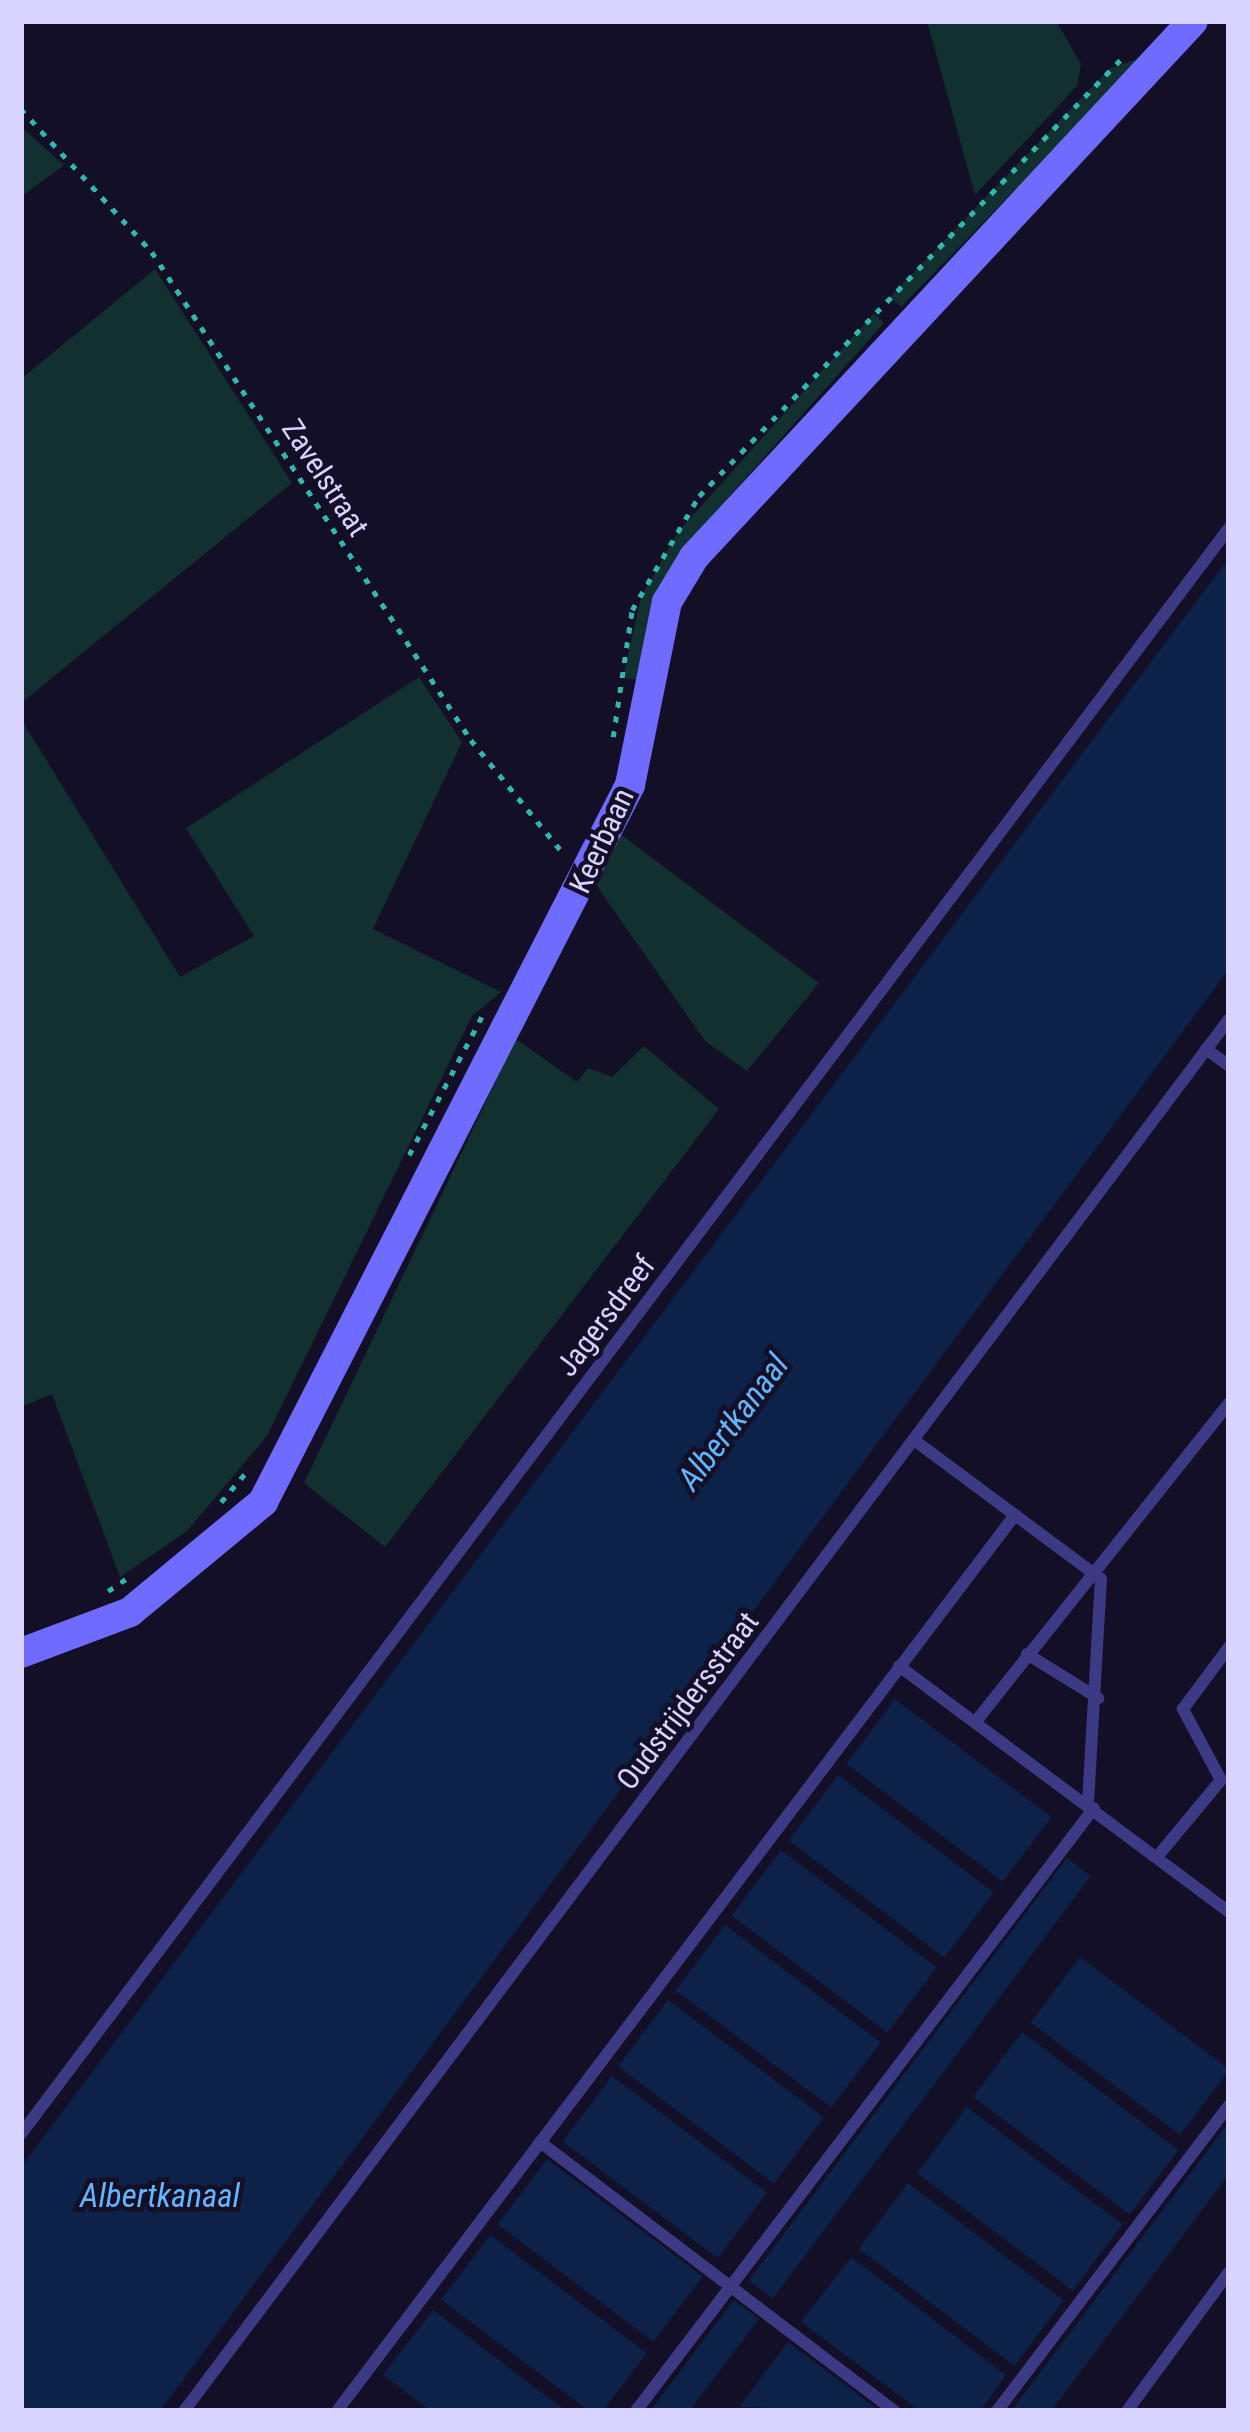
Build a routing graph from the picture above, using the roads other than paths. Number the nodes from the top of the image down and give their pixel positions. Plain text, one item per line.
1 (1193, 21) edge
2 (1229, 527) edge
3 (1229, 1019) edge
4 (1206, 1049) junction
5 (1229, 1066) edge
6 (1229, 1403) edge
7 (914, 1440) junction
8 (1015, 1516) junction
9 (1095, 1574) junction
10 (1229, 1647) edge
11 (21, 1653) edge
12 (1027, 1654) junction
13 (899, 1666) junction
14 (1098, 1698) junction
15 (977, 1720) junction
16 (1091, 1805) junction
17 (1157, 1857) junction
18 (1229, 1912) edge
19 (1229, 2104) edge
20 (21, 2134) edge
21 (540, 2142) junction
22 (1229, 2272) edge
23 (731, 2286) junction
24 (184, 2411) edge
25 (337, 2411) edge
26 (636, 2411) edge
27 (896, 2411) edge
28 (997, 2411) edge
29 (1127, 2411) edge

1 - 11 street, Keerbaan
2 - 20 lane, Jagersdreef
3 - 4 lane, Oudstrijdersstraat
4 - 5 lane
4 - 7 lane, Oudstrijdersstraat
6 - 9 lane
7 - 8 lane
7 - 24 lane, Oudstrijdersstraat
8 - 9 lane
8 - 13 lane
9 - 12 lane
9 - 14 lane
10 - 17 lane
12 - 14 lane
12 - 15 lane
13 - 15 lane
13 - 21 lane
14 - 16 lane
15 - 16 lane
16 - 17 lane
16 - 23 lane
17 - 18 lane
19 - 28 lane
21 - 23 lane
21 - 25 lane
22 - 29 lane
23 - 26 lane
23 - 27 lane

